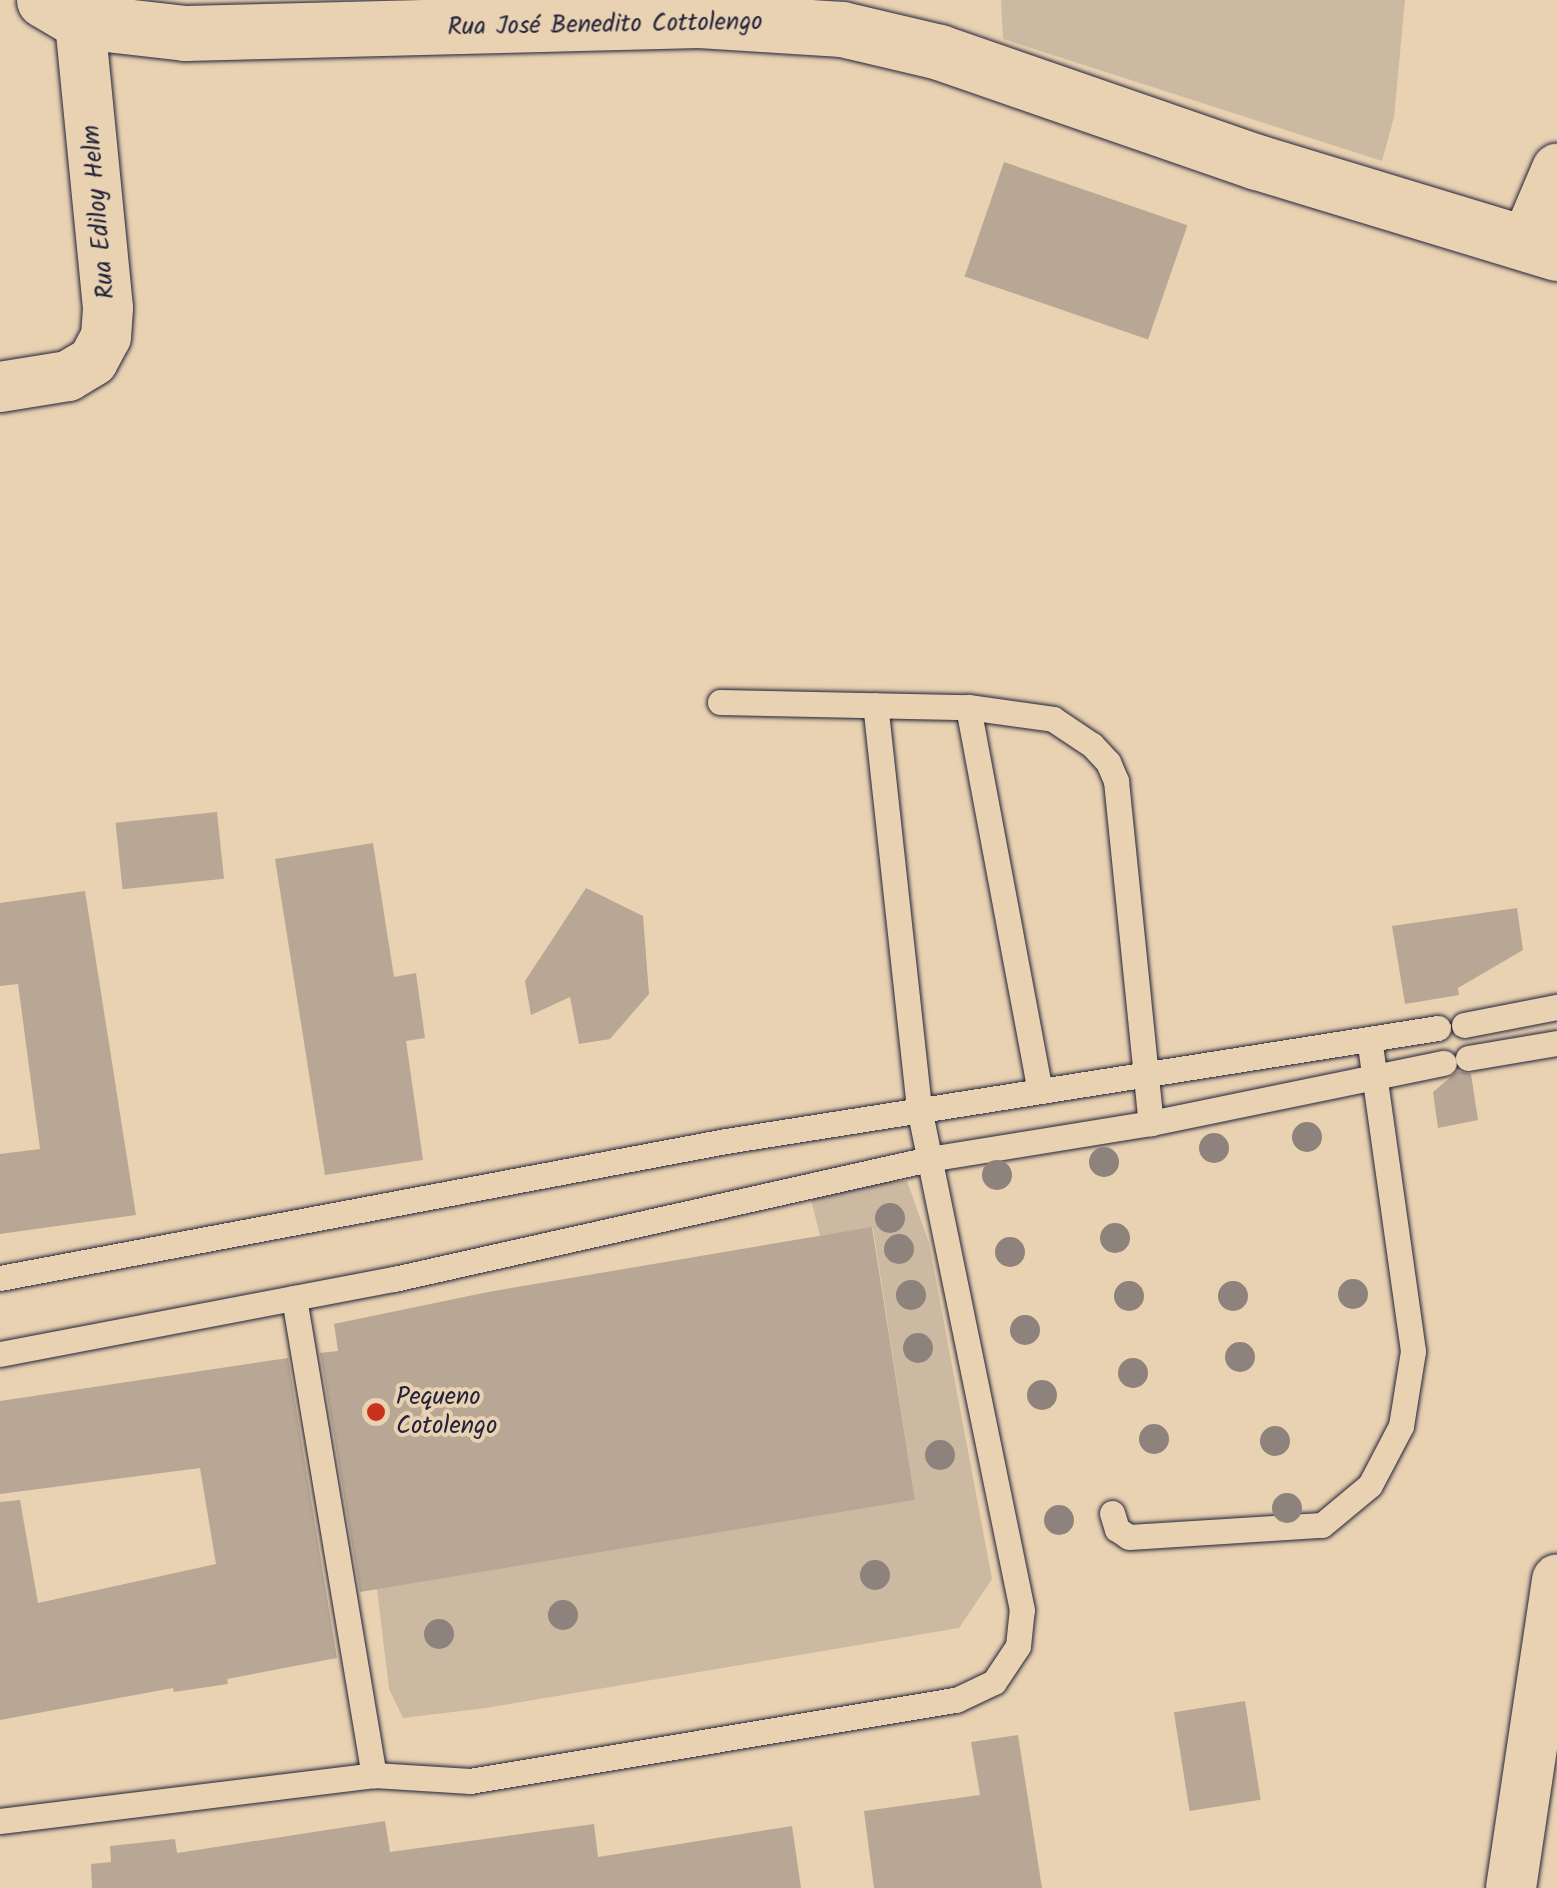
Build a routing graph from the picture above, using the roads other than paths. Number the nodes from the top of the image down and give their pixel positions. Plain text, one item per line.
1 (62, 11) edge
2 (838, 15) edge
3 (1557, 169) edge
4 (1541, 248) edge
5 (0, 387) edge
6 (720, 702) dead end
7 (875, 705) junction
8 (968, 707) junction
9 (1557, 1007) edge
10 (1369, 1039) junction
11 (1557, 1043) edge
12 (1242, 1058) junction
13 (1146, 1076) junction
14 (1376, 1080) junction
15 (1040, 1090) junction
16 (1251, 1103) junction
17 (919, 1108) junction
18 (1151, 1123) junction
19 (930, 1160) junction
20 (0, 1278) edge
21 (294, 1298) junction
22 (0, 1354) edge
23 (1112, 1514) dead end
24 (1557, 1579) edge
25 (374, 1776) junction
26 (0, 1821) edge
27 (1511, 1888) edge

1 - 2 main road, Rua José Benedito Cottolengo
1 - 5 street, Rua Ediloy Helm
2 - 4 main road, Rua José Benedito Cottolengo
3 - 4 street
6 - 7 lane
7 - 8 lane
7 - 17 lane
8 - 13 lane
8 - 15 lane
9 - 10 lane
10 - 12 lane
10 - 14 lane
11 - 14 lane
12 - 13 lane
12 - 16 lane
13 - 15 lane
13 - 18 lane
14 - 16 lane
14 - 23 lane
15 - 17 lane
16 - 18 lane
17 - 19 lane
17 - 20 lane
18 - 19 lane
19 - 21 lane
19 - 25 lane
21 - 22 lane
21 - 25 lane
24 - 27 street
25 - 26 lane

